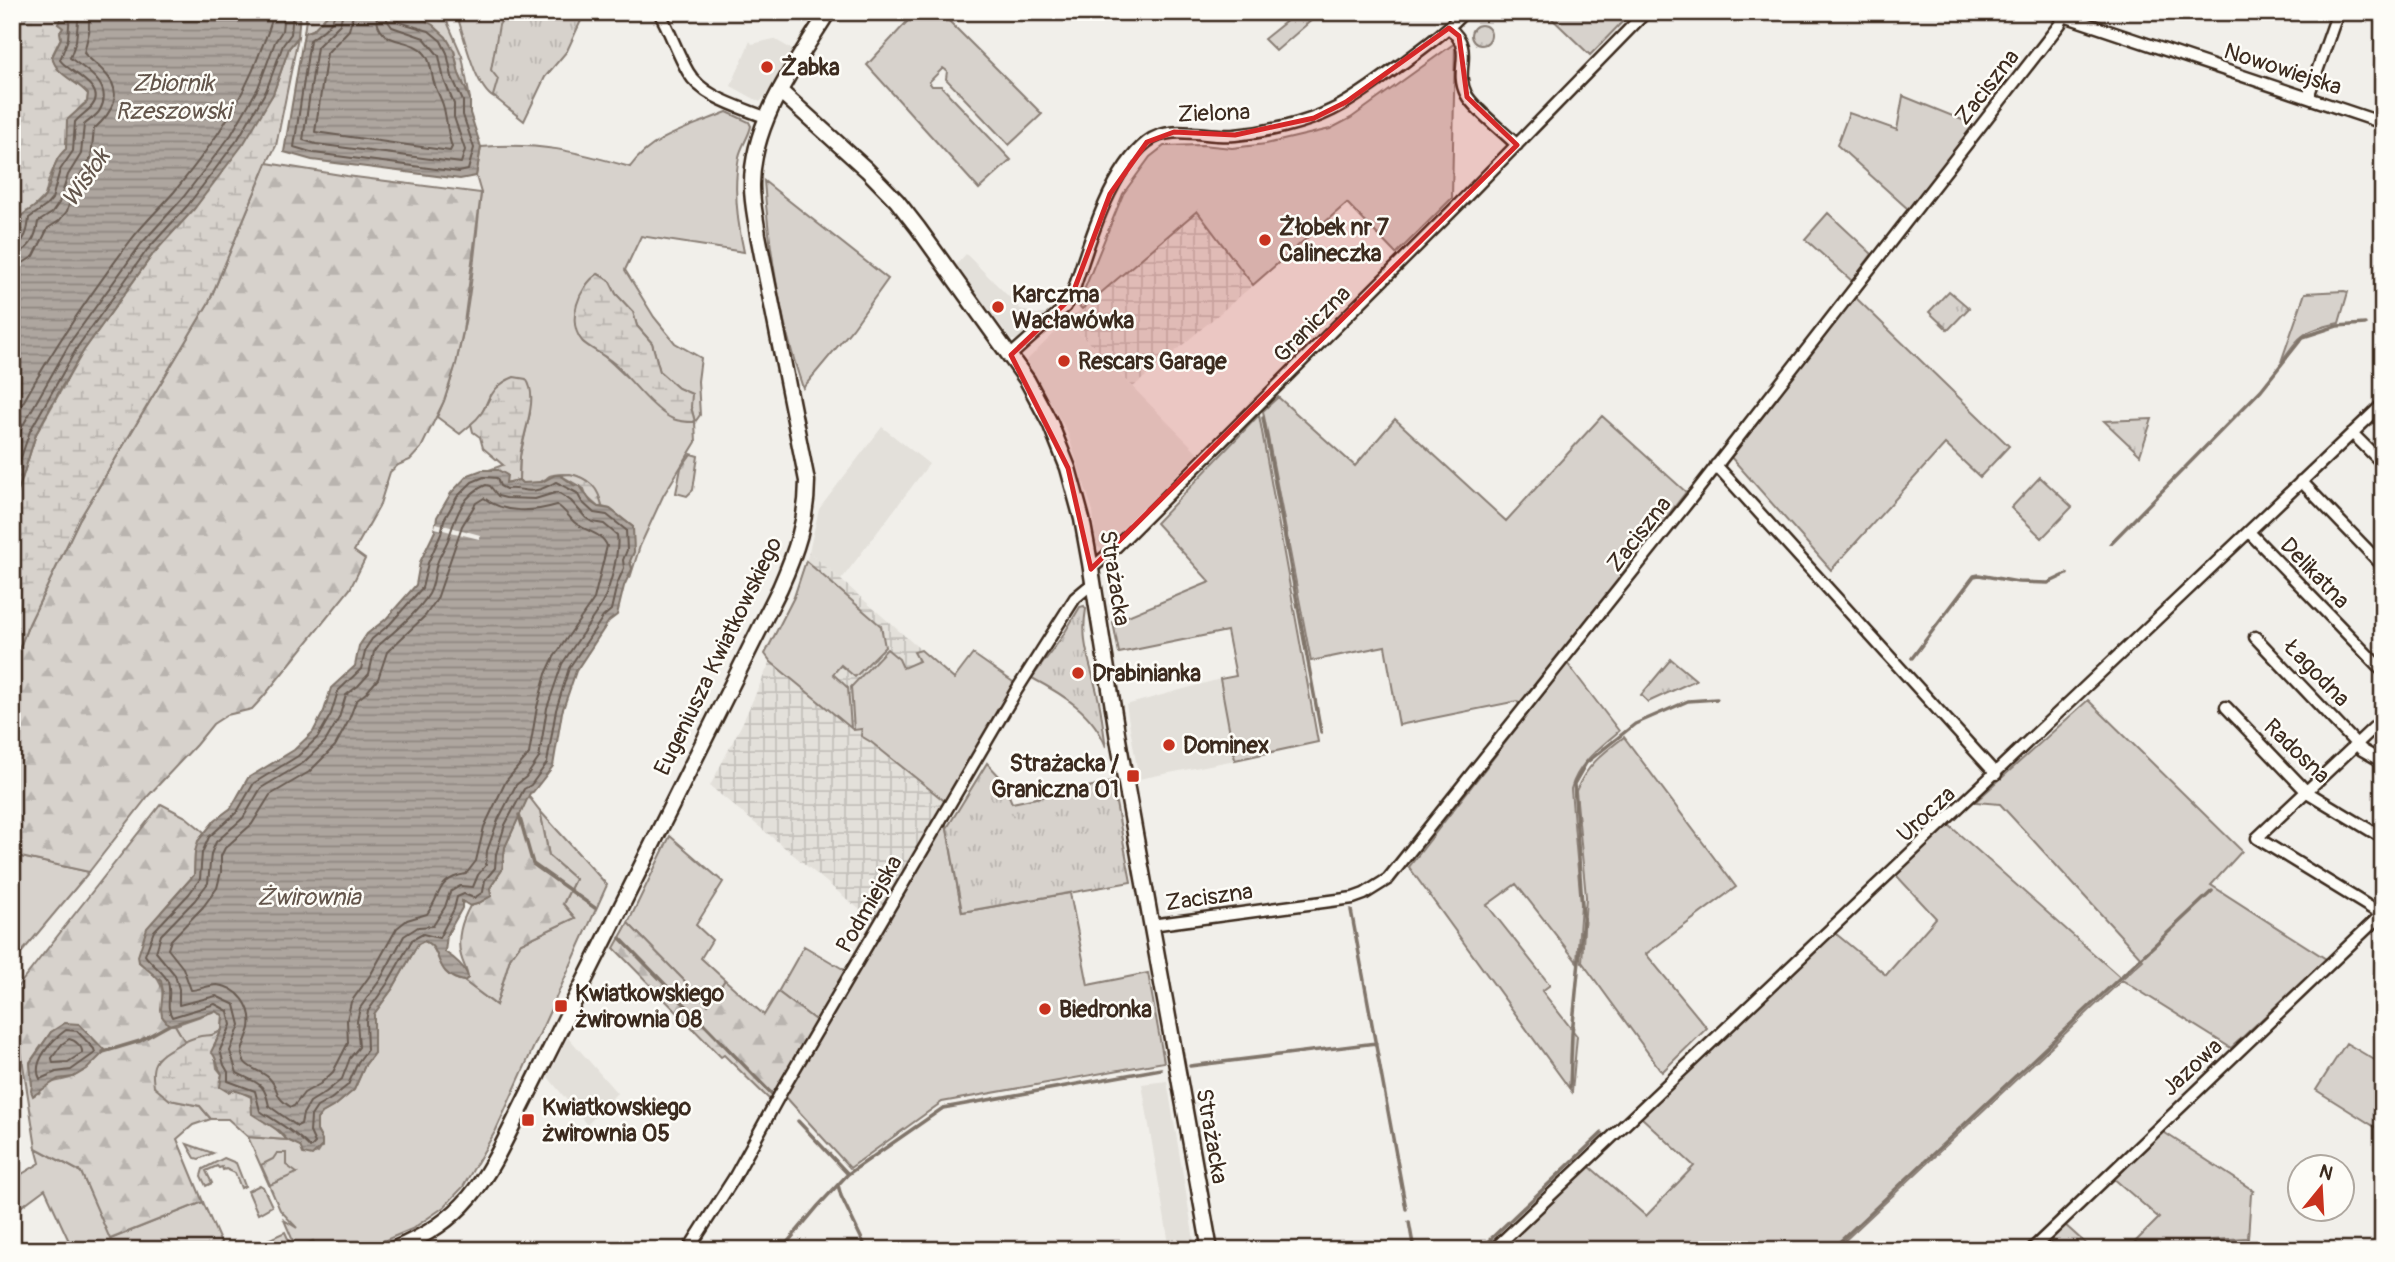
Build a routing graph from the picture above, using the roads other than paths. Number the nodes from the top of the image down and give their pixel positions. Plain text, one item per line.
1 (659, 12) edge
2 (828, 12) edge
3 (1464, 12) edge
4 (1646, 12) edge
5 (2052, 12) edge
6 (2338, 12) edge
7 (2063, 16) junction
8 (1449, 28) junction
9 (781, 92) junction
10 (2310, 98) junction
11 (767, 118) junction
12 (2383, 123) edge
13 (1517, 145) junction
14 (1012, 355) junction
15 (2383, 404) edge
16 (2352, 433) junction
17 (2383, 464) edge
18 (1716, 465) junction
19 (2301, 481) junction
20 (2249, 532) junction
21 (2383, 566) edge
22 (1091, 569) junction
23 (1093, 586) junction
24 (2255, 636) dead end
25 (2383, 671) edge
26 (2226, 707) dead end
27 (2383, 719) edge
28 (2356, 744) junction
29 (2383, 762) edge
30 (1996, 774) junction
31 (2307, 792) junction
32 (2383, 838) edge
33 (2382, 914) edge
34 (1151, 925) junction
35 (392, 1250) edge
36 (688, 1250) edge
37 (1210, 1250) edge
38 (1493, 1250) edge
39 (2031, 1250) edge

1 - 11 street
2 - 9 street, Eugeniusza Kwiatkowskiego
3 - 8 street, Zielona
4 - 13 street, Graniczna
5 - 7 street, Nowowiejska
6 - 10 street
7 - 10 street, Nowowiejska
7 - 18 street, Zaciszna
8 - 13 street
8 - 14 street, Zielona
9 - 11 street, Eugeniusza Kwiatkowskiego
9 - 14 street, Strażacka
10 - 12 street, Nowowiejska
11 - 35 street, Eugeniusza Kwiatkowskiego
13 - 22 street, Graniczna
14 - 22 street, Strażacka
15 - 16 street, Urocza
16 - 17 street
16 - 19 street, Urocza
18 - 30 street
18 - 34 street, Zaciszna
19 - 20 street, Urocza
19 - 21 street
20 - 25 street, Delikatna
20 - 30 street, Urocza
22 - 23 street, Strażacka
23 - 34 street, Strażacka
23 - 36 street, Podmiejska
24 - 28 street, Łagodna
26 - 31 street, Radosna
27 - 28 street
28 - 29 street, Łagodna
28 - 31 street
30 - 38 street, Urocza
31 - 32 street, Radosna
31 - 33 street, Jazowa
33 - 39 street, Jazowa
34 - 37 street, Strażacka

